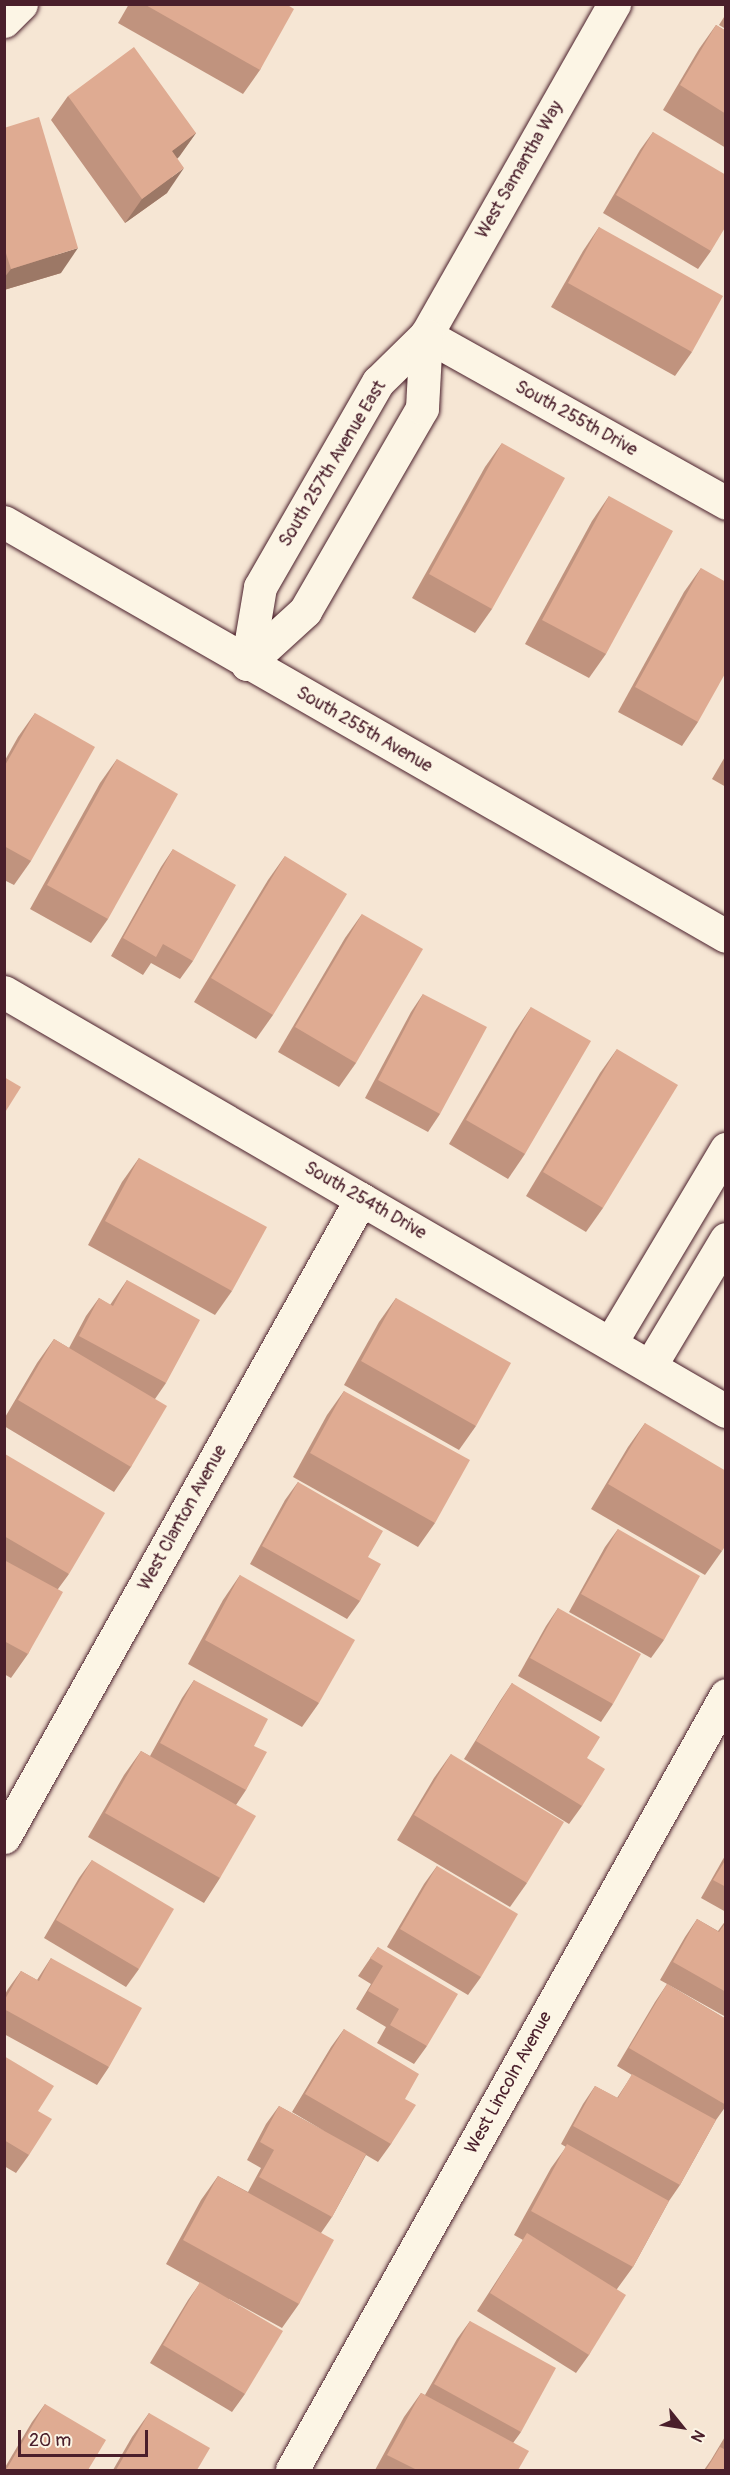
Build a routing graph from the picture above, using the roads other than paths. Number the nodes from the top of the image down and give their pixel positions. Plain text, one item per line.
1 (21, 4) edge
2 (614, 4) edge
3 (4, 21) edge
4 (426, 335) junction
5 (726, 503) edge
6 (4, 522) edge
7 (247, 664) junction
8 (726, 936) edge
9 (4, 992) edge
10 (726, 1149) edge
11 (361, 1199) junction
12 (726, 1239) edge
13 (611, 1342) junction
14 (650, 1366) junction
15 (726, 1412) edge
16 (726, 1695) edge
17 (4, 1836) edge
18 (292, 2470) edge

1 - 3 street
2 - 4 street, West Samantha Way
4 - 5 street, South 255th Drive
4 - 7 street, South 257th Avenue East
4 - 7 street
6 - 7 street, South 255th Avenue
7 - 8 street, South 255th Avenue
9 - 11 street, South 254th Drive
10 - 13 street
11 - 13 street, South 254th Drive
11 - 17 street, West Clanton Avenue
12 - 14 street
13 - 14 street, South 254th Drive
14 - 15 street, South 254th Drive
16 - 18 street, West Lincoln Avenue

